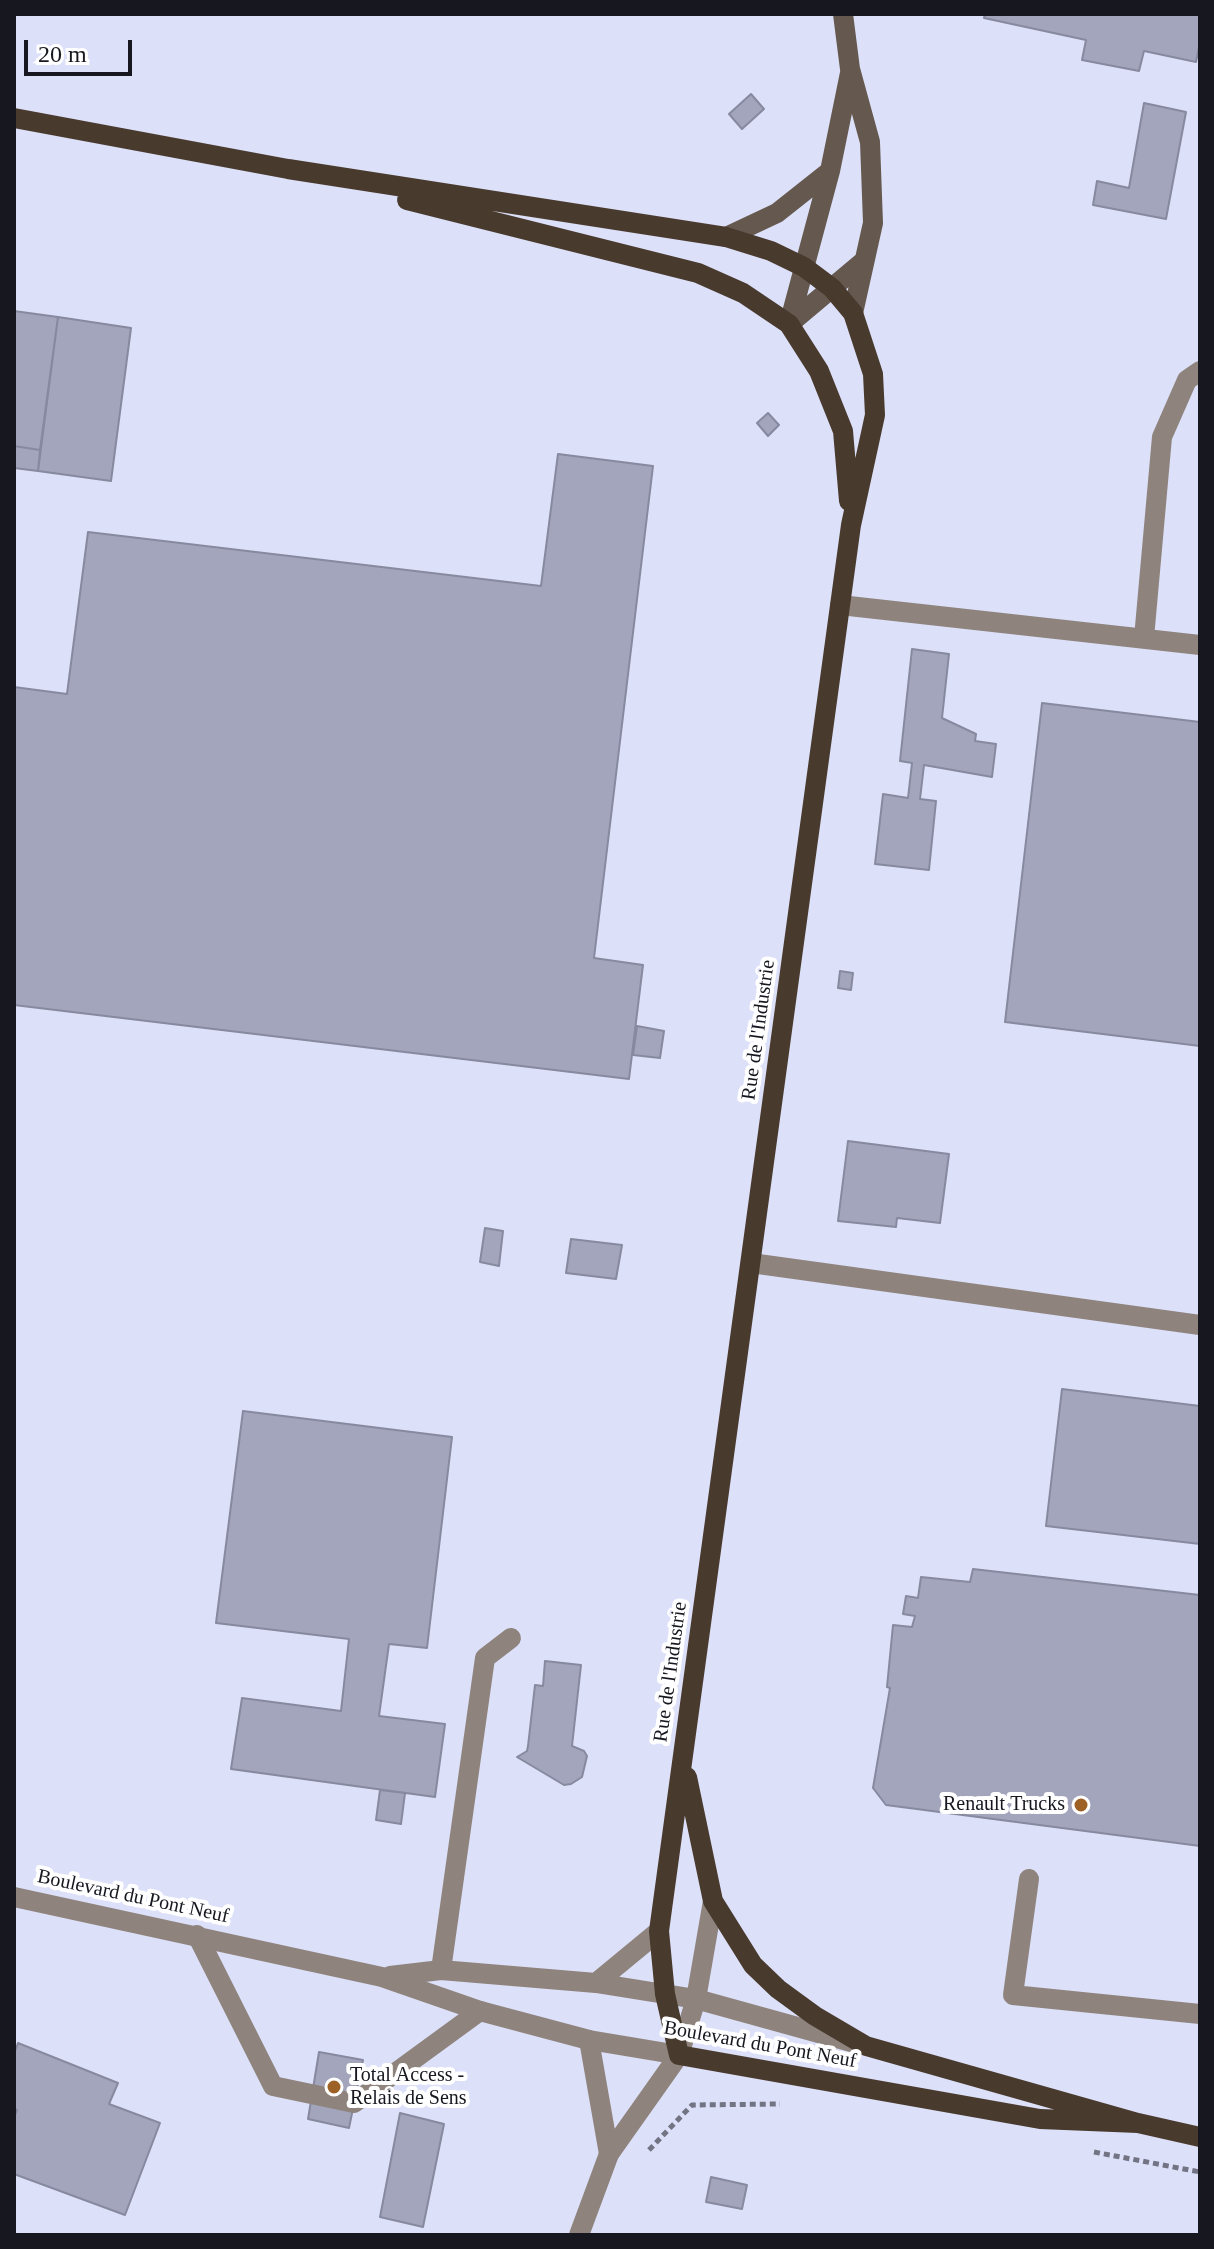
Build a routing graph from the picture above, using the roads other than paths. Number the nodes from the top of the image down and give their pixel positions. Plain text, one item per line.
1 (843, 14) edge
2 (850, 69) junction
3 (14, 118) edge
4 (288, 169) junction
5 (830, 171) junction
6 (726, 237) junction
7 (864, 261) junction
8 (804, 267) junction
9 (832, 288) junction
10 (853, 313) junction
11 (789, 324) junction
12 (1200, 371) edge
13 (851, 525) junction
14 (840, 605) junction
15 (1144, 638) junction
16 (1200, 645) edge
17 (751, 1263) junction
18 (1200, 1325) edge
19 (511, 1638) dead end
20 (683, 1758) junction
21 (1029, 1879) dead end
22 (14, 1897) edge
23 (713, 1901) junction
24 (659, 1931) junction
25 (197, 1935) junction
26 (441, 1970) junction
27 (382, 1977) junction
28 (596, 1983) junction
29 (665, 1994) junction
30 (696, 1999) junction
31 (480, 2011) junction
32 (1200, 2014) edge
33 (589, 2040) junction
34 (866, 2046) junction
35 (679, 2055) junction
36 (1138, 2123) junction
37 (1200, 2137) edge
38 (609, 2154) junction
39 (579, 2235) edge

1 - 2 main road
2 - 5 main road
2 - 7 main road
3 - 4 main road
4 - 6 main road
4 - 11 main road
5 - 6 main road
5 - 8 main road
6 - 8 main road
7 - 9 main road
7 - 10 main road
8 - 9 main road
8 - 11 main road
9 - 10 main road
9 - 11 main road
10 - 13 main road, Rue de l'Industrie
11 - 13 main road
12 - 15 street
13 - 14 main road, Rue de l'Industrie
14 - 15 street
14 - 17 main road, Rue de l'Industrie
15 - 16 street
17 - 18 street
17 - 20 main road, Rue de l'Industrie
19 - 26 street
20 - 23 main road, Rue de l'Industrie
20 - 24 main road, Rue de l'Industrie
21 - 32 street
22 - 25 street, Boulevard du Pont Neuf
23 - 30 street
23 - 34 main road, Boulevard du Pont Neuf
24 - 28 street
24 - 29 main road, Rue de l'Industrie
25 - 27 street, Boulevard du Pont Neuf
25 - 31 street
26 - 27 street, Boulevard du Pont Neuf
26 - 28 street, Boulevard du Pont Neuf
27 - 31 street, Boulevard du Pont Neuf
28 - 29 street, Boulevard du Pont Neuf
29 - 30 street, Boulevard du Pont Neuf
29 - 35 main road, Rue de l'Industrie
30 - 34 street, Boulevard du Pont Neuf
30 - 35 street
31 - 33 street, Boulevard du Pont Neuf
33 - 35 street, Boulevard du Pont Neuf
33 - 38 street
34 - 36 main road, Boulevard du Pont Neuf
35 - 36 main road, Boulevard du Pont Neuf
35 - 38 street
36 - 37 main road, Boulevard du Pont Neuf
38 - 39 street

